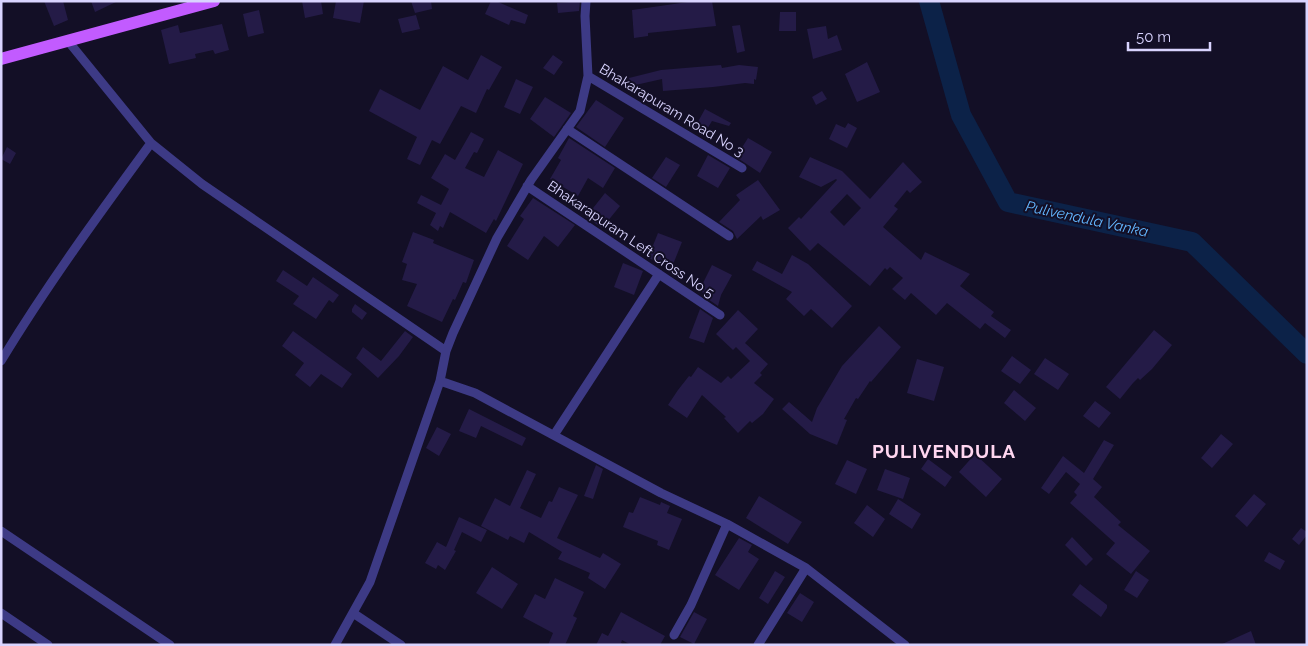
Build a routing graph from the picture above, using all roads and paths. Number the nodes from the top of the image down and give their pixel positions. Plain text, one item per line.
1 (214, 1) edge
2 (586, 1) edge
3 (68, 41) junction
4 (1, 59) edge
5 (588, 76) junction
6 (567, 129) junction
7 (151, 143) junction
8 (742, 168) dead end
9 (527, 186) junction
10 (729, 236) dead end
11 (659, 274) junction
12 (720, 315) dead end
13 (446, 351) junction
14 (1, 361) edge
15 (440, 381) junction
16 (554, 435) junction
17 (727, 524) junction
18 (1, 531) edge
19 (806, 568) junction
20 (1, 613) edge
21 (353, 613) junction
22 (674, 635) dead end
23 (48, 645) edge
24 (170, 645) edge
25 (335, 645) edge
26 (401, 645) edge
27 (758, 645) edge
28 (904, 645) edge

1 - 3 main road
2 - 5 street
3 - 4 main road
3 - 7 street
5 - 6 street
5 - 8 street, Bhakarapuram Road No 3
6 - 9 street
6 - 10 street
7 - 13 street
7 - 14 street
9 - 11 street, Bhakarapuram Left Cross No 5
9 - 13 street
11 - 12 street, Bhakarapuram Left Cross No 5
11 - 16 street
13 - 15 street
15 - 16 street
15 - 21 street
16 - 17 street
17 - 19 street
17 - 22 street
18 - 24 street
19 - 27 street
19 - 28 street
20 - 23 street
21 - 25 street
21 - 26 street

